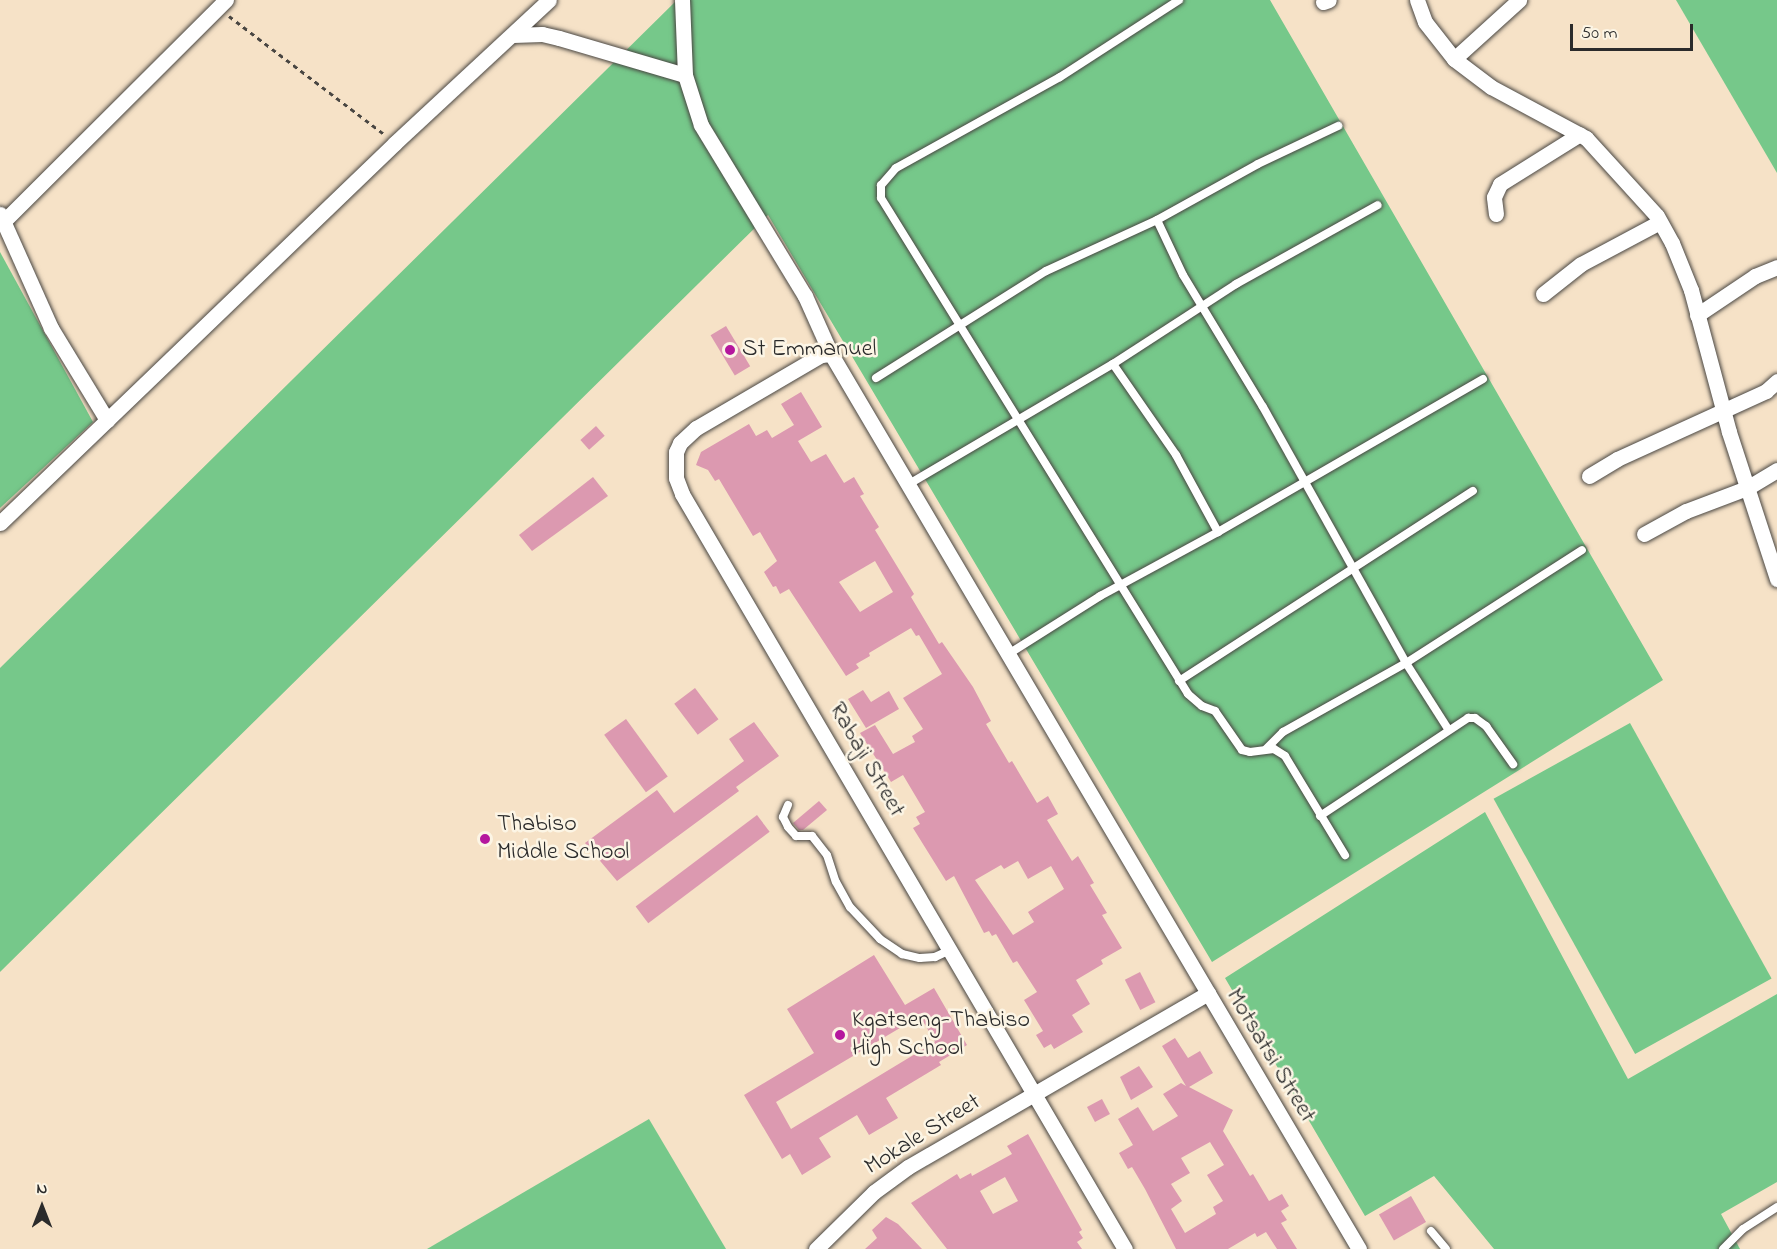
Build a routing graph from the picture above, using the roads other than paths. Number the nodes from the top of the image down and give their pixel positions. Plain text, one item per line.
1 (549, 0) edge
2 (682, 0) edge
3 (1179, 0) edge
4 (1416, 0) edge
5 (1519, 0) edge
6 (222, 4) edge
7 (513, 34) junction
8 (1454, 59) junction
9 (685, 75) junction
10 (1338, 126) dead end
11 (1580, 134) junction
12 (1378, 205) dead end
13 (1496, 214) dead end
14 (2, 217) edge
15 (1156, 220) junction
16 (1660, 222) junction
17 (1777, 267) edge
18 (1542, 294) dead end
19 (1202, 306) junction
20 (1697, 315) junction
21 (960, 326) junction
22 (831, 354) junction
23 (1113, 364) junction
24 (876, 378) dead end
25 (1483, 379) dead end
26 (1777, 381) edge
27 (1723, 412) junction
28 (107, 420) junction
29 (1019, 421) junction
30 (1777, 470) edge
31 (1589, 476) dead end
32 (1305, 482) junction
33 (909, 484) junction
34 (1747, 488) junction
35 (1473, 491) dead end
36 (0, 523) edge
37 (1218, 532) junction
38 (1644, 534) dead end
39 (1582, 550) dead end
40 (1353, 570) junction
41 (1776, 571) edge
42 (1120, 585) junction
43 (1010, 653) junction
44 (1406, 663) junction
45 (1179, 681) junction
46 (1448, 729) junction
47 (1266, 749) junction
48 (1513, 764) dead end
49 (788, 805) dead end
50 (1320, 816) junction
51 (1345, 855) dead end
52 (951, 949) junction
53 (1208, 993) junction
54 (1036, 1093) junction
55 (1777, 1207) edge
56 (1431, 1231) dead end
57 (1727, 1247) edge
58 (816, 1249) edge
59 (1125, 1249) edge
60 (1359, 1249) edge
61 (1446, 1249) edge

1 - 7 street
2 - 9 street
3 - 21 lane
4 - 8 street
5 - 8 street
6 - 14 street
7 - 9 street
7 - 28 street
8 - 11 street
9 - 22 street
10 - 15 lane
11 - 13 street
11 - 16 street
12 - 19 lane
14 - 28 street
15 - 19 lane
15 - 21 lane
16 - 18 street
16 - 20 street
17 - 20 street
19 - 23 lane
19 - 32 lane
20 - 27 street
21 - 24 lane
21 - 29 lane
22 - 33 street
22 - 52 street, Rabaji Street
23 - 29 lane
23 - 37 lane
25 - 32 lane
26 - 27 street
27 - 31 street
27 - 34 street
28 - 36 street
29 - 33 lane
29 - 42 lane
30 - 34 street
32 - 37 lane
32 - 40 lane
33 - 43 street
34 - 38 street
34 - 41 street
35 - 40 lane
37 - 42 lane
39 - 44 lane
40 - 44 lane
40 - 45 lane
42 - 43 lane
42 - 45 lane
43 - 53 street
44 - 46 lane
44 - 47 lane
45 - 47 lane
46 - 48 lane
46 - 50 lane
47 - 50 lane
49 - 52 lane
50 - 51 lane
52 - 54 street, Rabaji Street
53 - 54 street, Motsatsi Street
53 - 60 street, Motsatsi Street
54 - 58 street, Mokale Street
54 - 59 street, Rabaji Street
55 - 57 lane
56 - 61 lane

